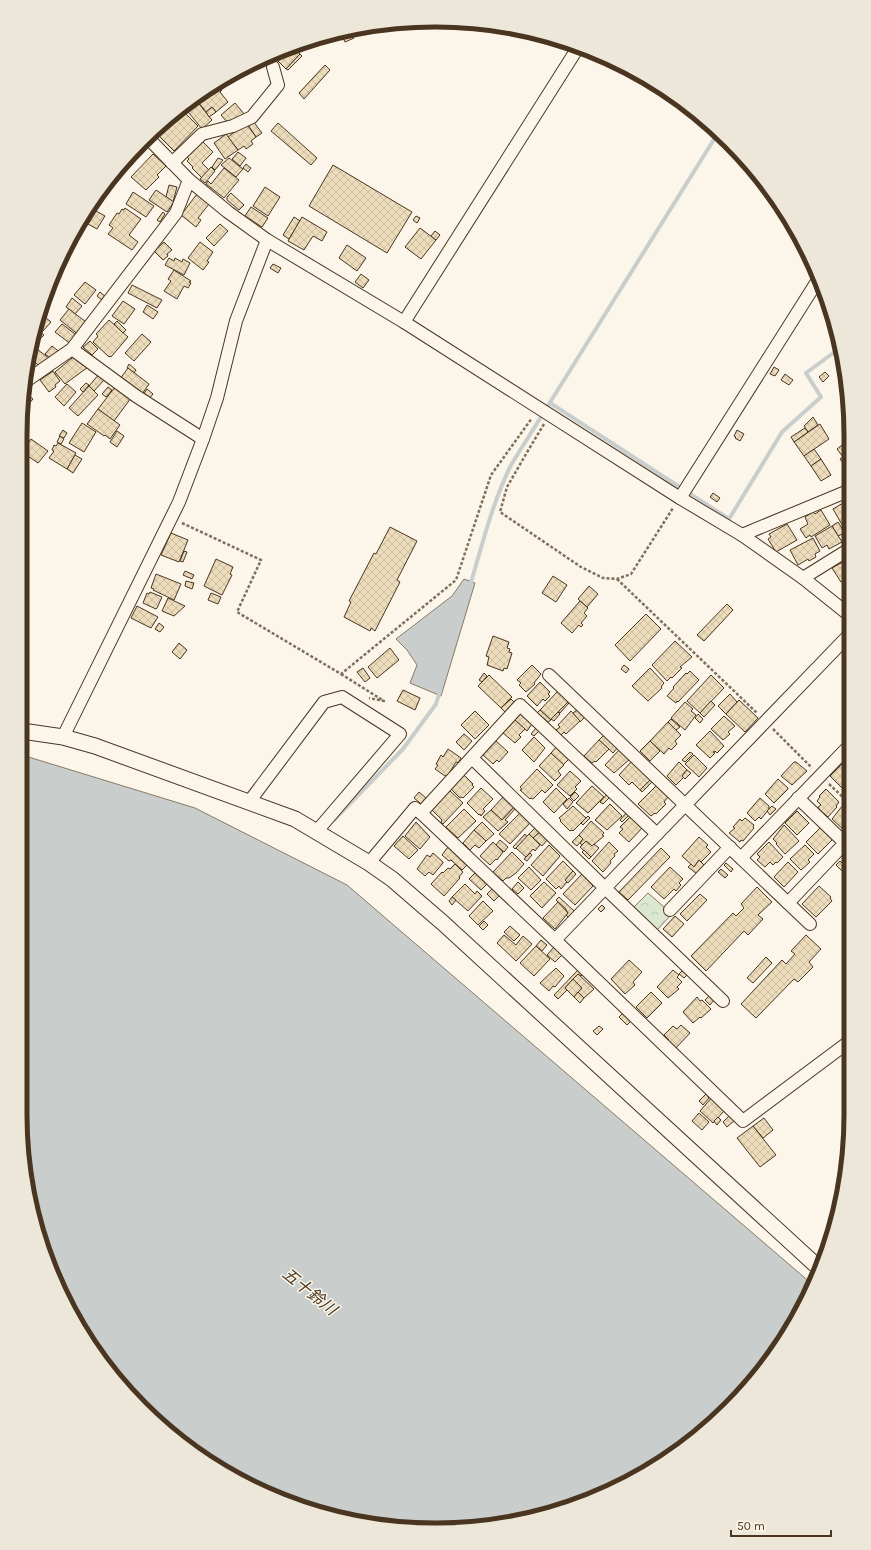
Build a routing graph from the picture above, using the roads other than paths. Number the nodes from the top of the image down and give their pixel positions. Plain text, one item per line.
1 (575, 52) edge
2 (273, 67) dead end
3 (152, 142) edge
4 (172, 163) junction
5 (189, 180) junction
6 (267, 240) junction
7 (815, 285) edge
8 (404, 322) junction
9 (72, 349) junction
10 (31, 378) edge
11 (204, 439) junction
12 (844, 493) edge
13 (680, 498) junction
14 (742, 535) junction
15 (844, 552) edge
16 (803, 578) junction
17 (844, 611) edge
18 (844, 640) edge
19 (549, 675) dead end
20 (27, 732) edge
21 (63, 737) junction
22 (844, 751) edge
23 (472, 758) junction
24 (798, 798) junction
25 (249, 802) junction
26 (686, 805) junction
27 (421, 813) junction
28 (317, 831) junction
29 (657, 834) junction
30 (844, 842) edge
31 (844, 844) edge
32 (730, 847) junction
33 (741, 858) junction
34 (369, 863) junction
35 (605, 888) junction
36 (788, 903) junction
37 (670, 910) dead end
38 (810, 924) dead end
39 (555, 940) junction
40 (723, 1001) dead end
41 (844, 1045) edge
42 (815, 1265) edge

1 - 8 street
2 - 4 street
3 - 4 street
4 - 5 street
5 - 6 street
5 - 9 street
6 - 8 street
6 - 11 street
7 - 13 street
8 - 13 street
9 - 10 street
9 - 11 street
11 - 21 street
12 - 14 street
13 - 14 street
14 - 16 street
15 - 16 street
16 - 17 street
18 - 26 street
19 - 26 street
20 - 21 street
21 - 25 street
22 - 24 street
23 - 27 street
23 - 29 street
23 - 35 street
24 - 30 street
24 - 33 street
25 - 28 street
25 - 28 street
26 - 29 street
26 - 32 street
27 - 34 street
27 - 39 street
28 - 34 street
29 - 35 street
31 - 36 street
32 - 33 street
32 - 37 street
33 - 36 street
34 - 42 street
35 - 39 street
35 - 40 street
36 - 38 street
39 - 41 street

